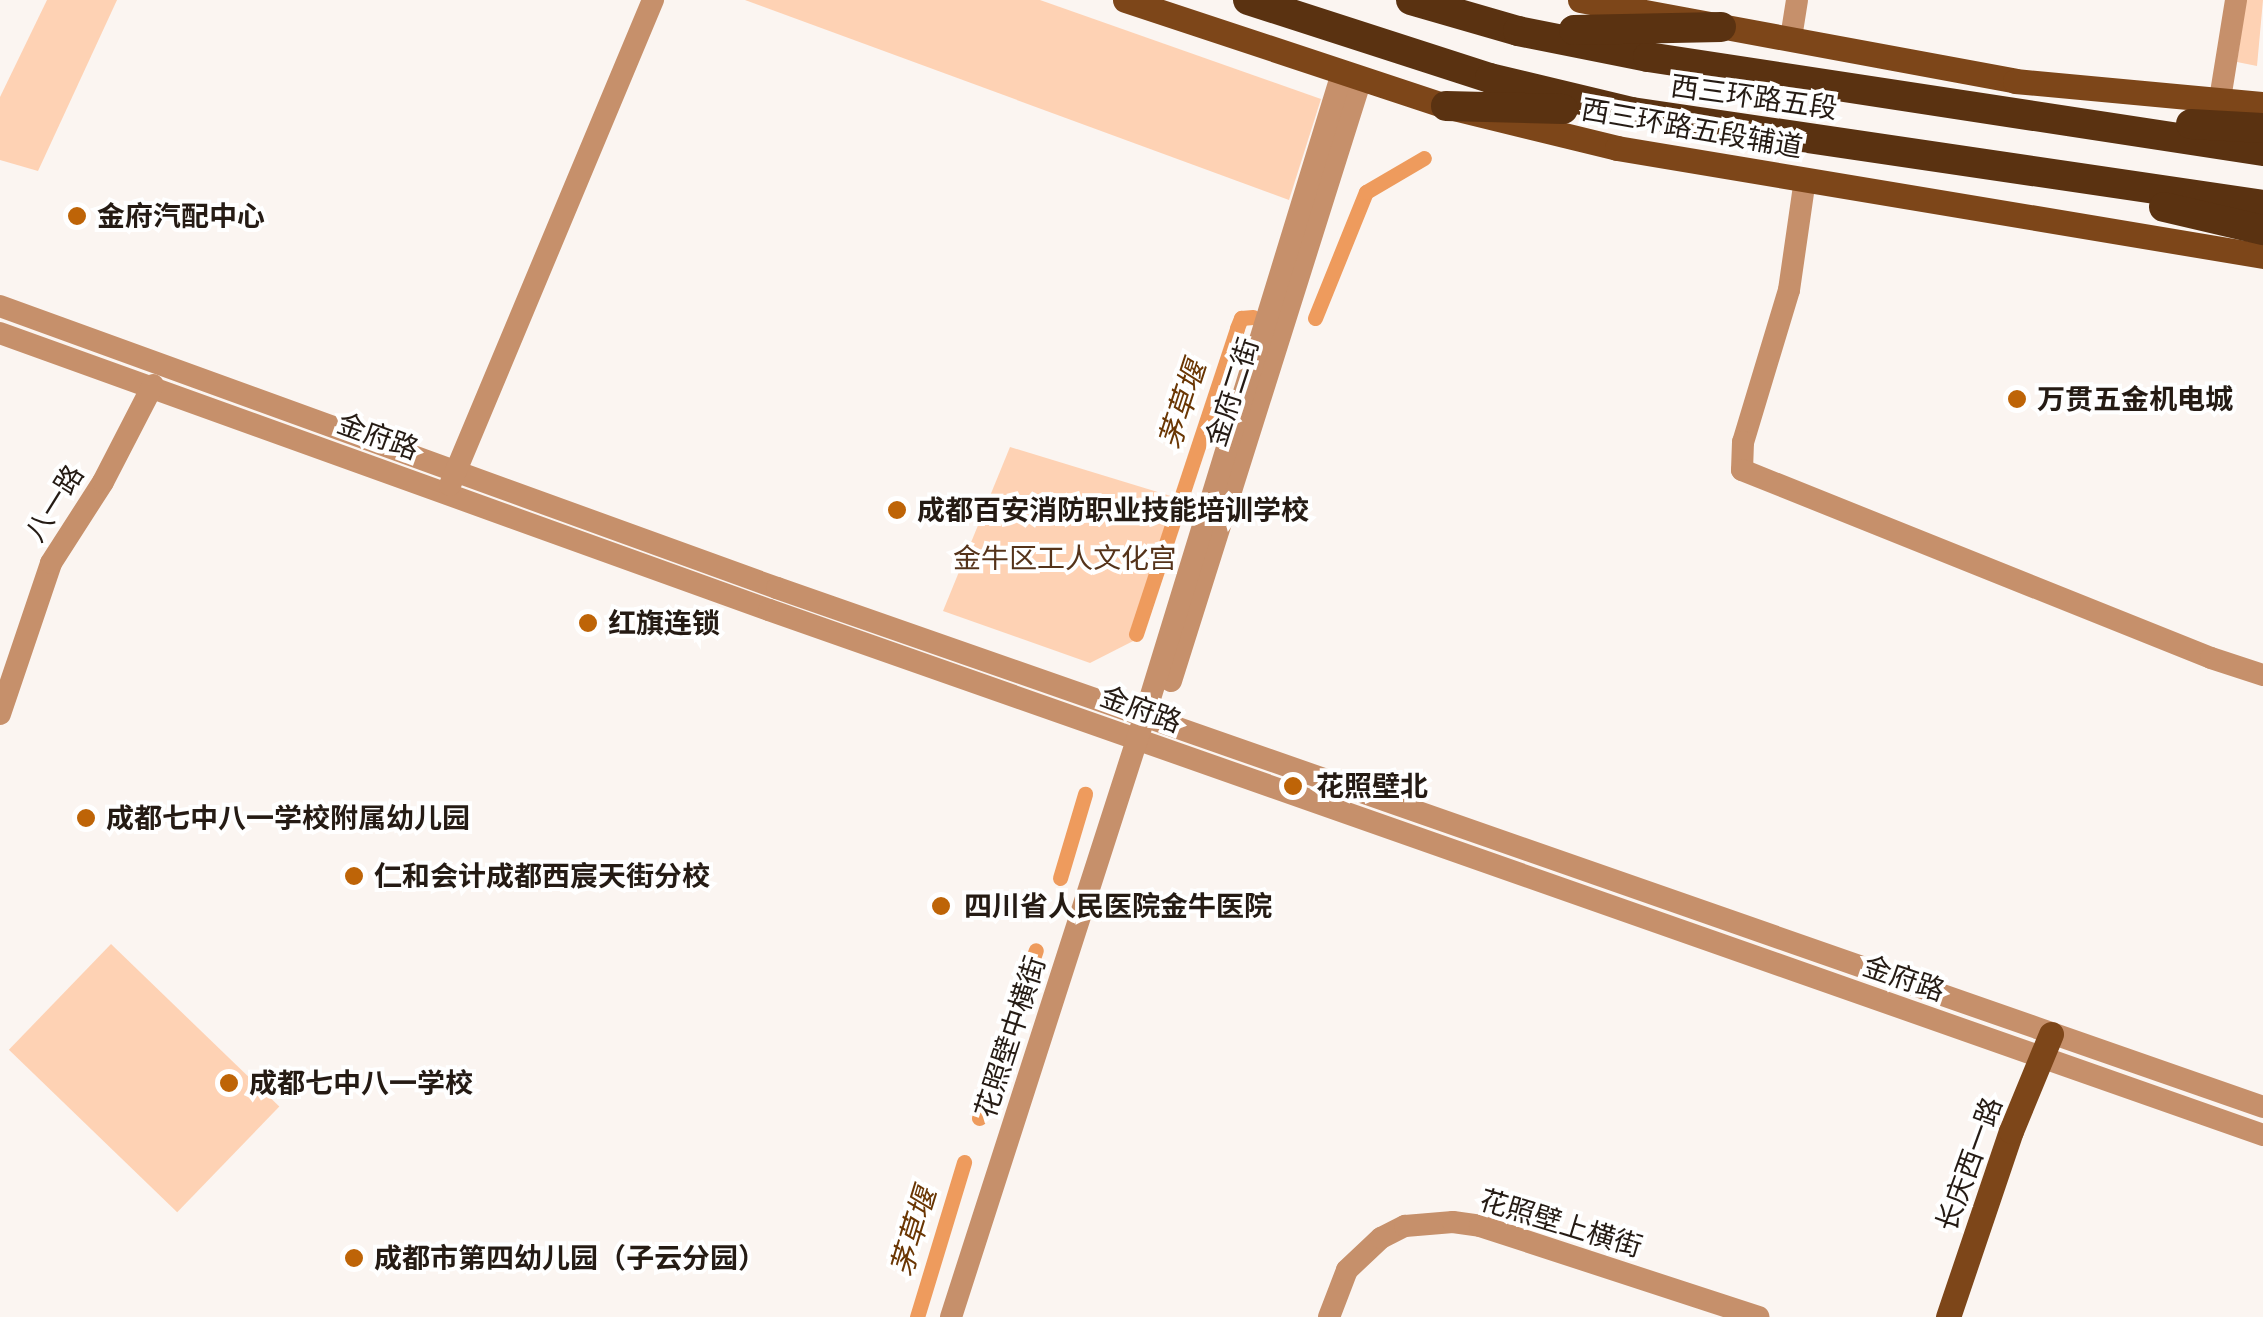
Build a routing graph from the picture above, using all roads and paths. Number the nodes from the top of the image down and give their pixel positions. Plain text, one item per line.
1 (652, 0) edge
2 (1125, 0) edge
3 (1248, 0) edge
4 (1411, 0) edge
5 (1580, 0) edge
6 (1797, 0) edge
7 (2236, 0) edge
8 (1721, 27) junction
9 (1518, 30) junction
10 (1790, 38) junction
11 (1351, 76) junction
12 (2220, 99) junction
13 (1446, 106) junction
14 (2259, 110) edge
15 (1632, 112) junction
16 (2048, 119) junction
17 (2263, 151) edge
18 (2034, 171) junction
19 (1805, 179) junction
20 (2263, 205) edge
21 (2263, 230) edge
22 (2263, 256) edge
23 (0, 306) edge
24 (0, 333) edge
25 (152, 385) junction
26 (451, 482) junction
27 (2263, 675) edge
28 (0, 714) edge
29 (1148, 731) junction
30 (2046, 1046) junction
31 (2263, 1108) edge
32 (2263, 1135) edge
33 (952, 1317) edge
34 (964, 1317) edge
35 (1329, 1317) edge
36 (1759, 1317) edge
37 (1948, 1317) edge

1 - 26 street
2 - 11 main road, 西三环路五段辅道
3 - 15 highway, 西三环路五段
4 - 9 highway, 西三环路五段
5 - 8 main road
6 - 10 street
7 - 12 street
8 - 9 highway
8 - 10 main road
9 - 16 highway, 西三环路五段
10 - 12 main road
11 - 13 main road, 西三环路五段辅道
11 - 29 street, 金府二街
12 - 14 main road
13 - 15 highway
13 - 19 main road, 西三环路五段辅道
14 - 16 highway
15 - 18 highway, 西三环路五段
16 - 17 highway, 西三环路五段
18 - 20 highway, 西三环路五段
18 - 21 highway
19 - 22 main road, 西三环路五段辅道
19 - 27 street
23 - 26 street, 金府路
24 - 25 street, 金府路
25 - 26 street, 金府路
25 - 28 street, 八一路
26 - 29 street, 金府路
29 - 30 street, 金府路
29 - 33 street, 花照壁中横街
29 - 34 street, 花照壁中横街
30 - 31 street, 金府路
30 - 32 street, 金府路
30 - 37 main road, 长庆西一路
35 - 36 street, 花照壁上横街

